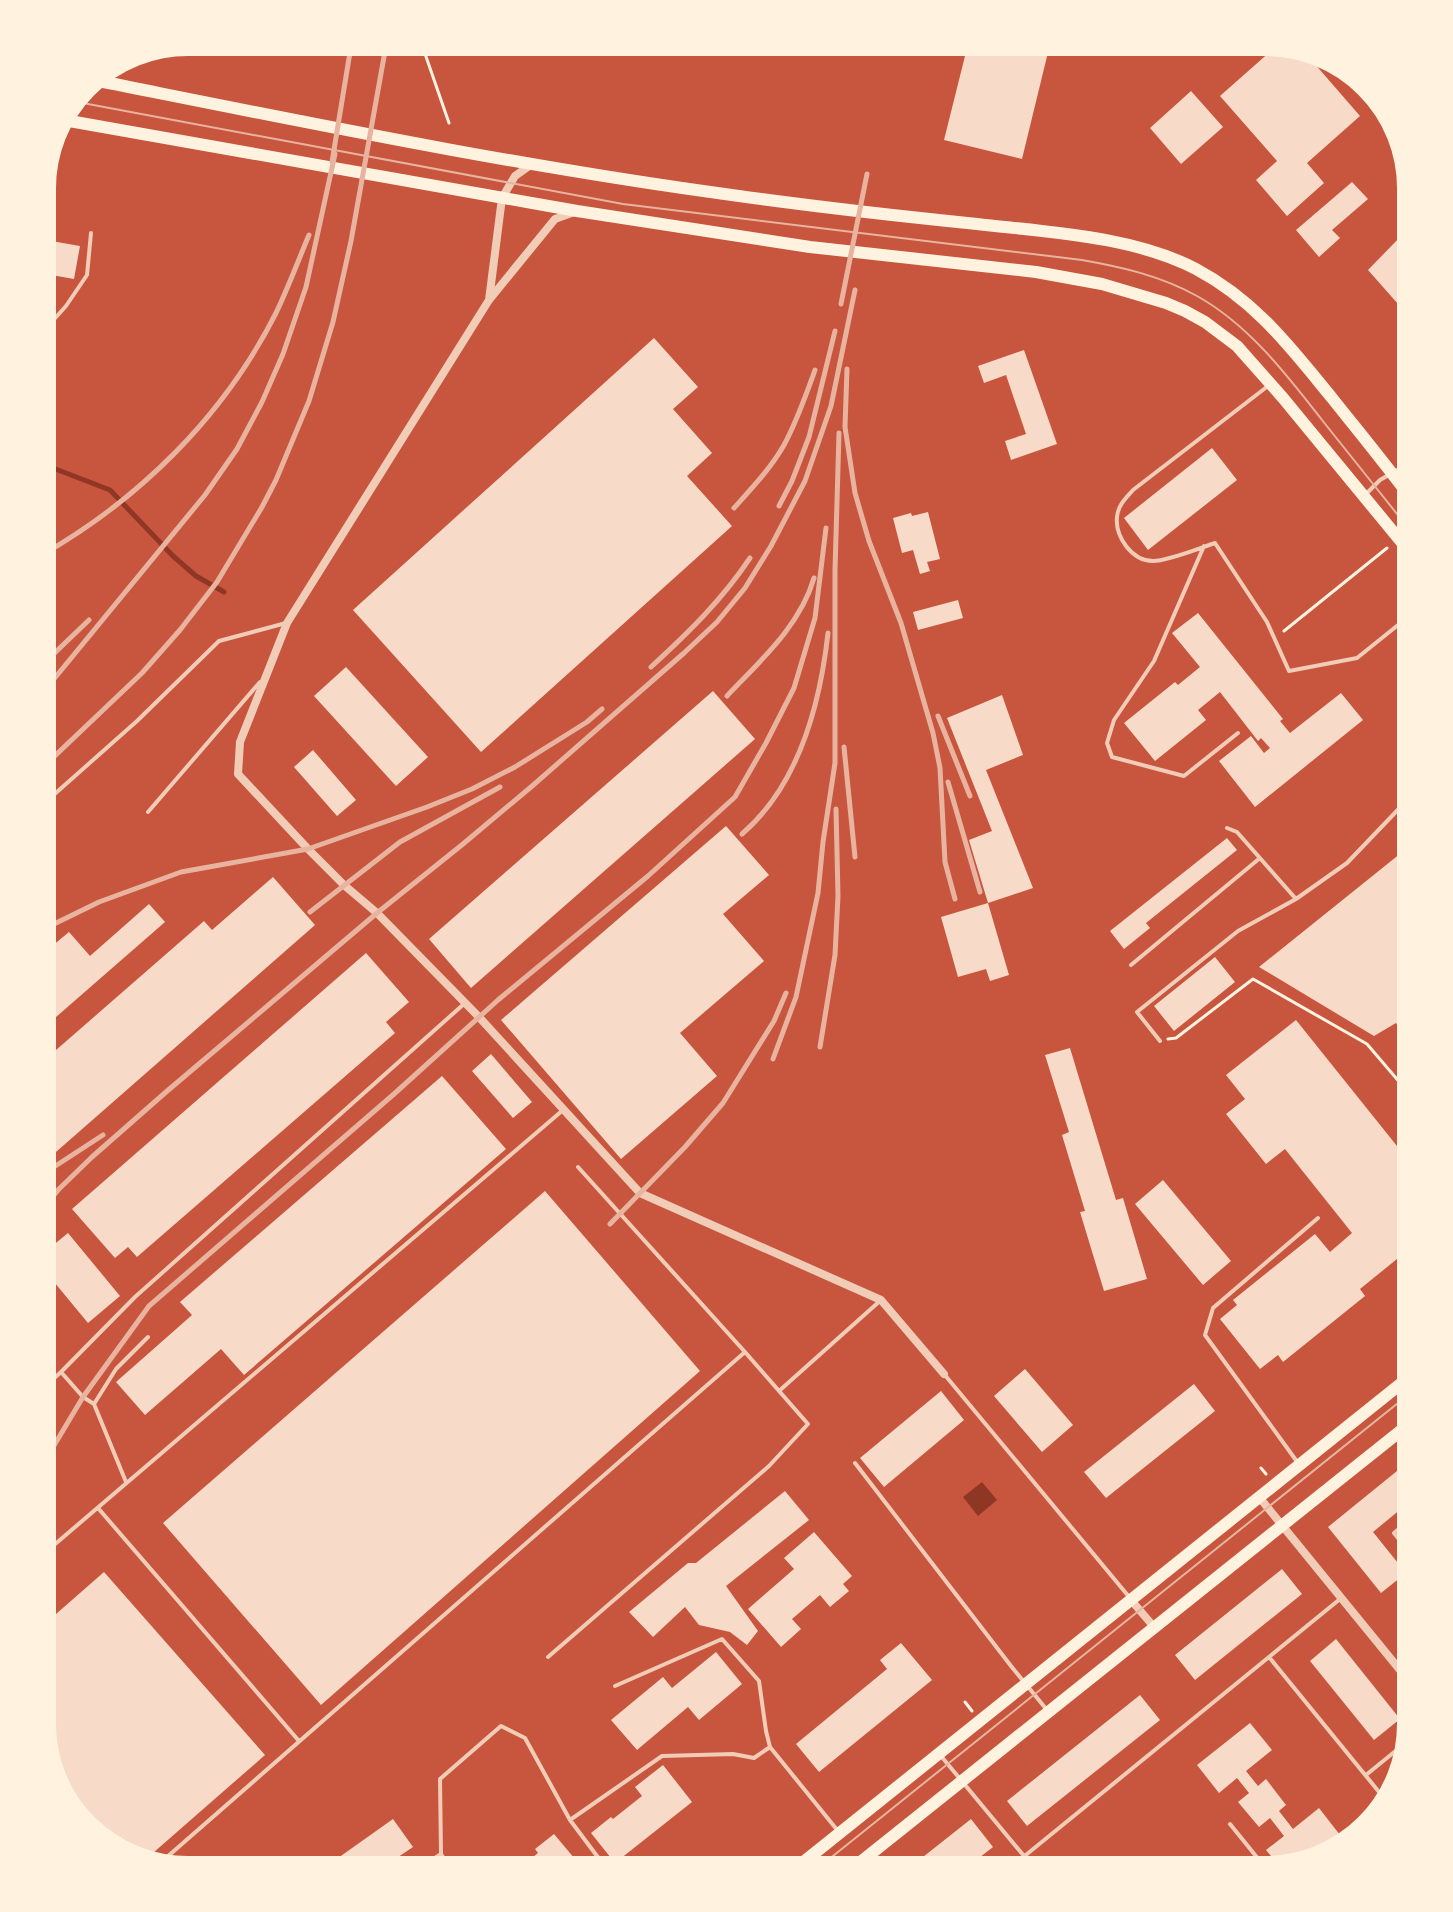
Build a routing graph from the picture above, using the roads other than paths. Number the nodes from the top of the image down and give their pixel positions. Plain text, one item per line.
1 (106, 82) edge
2 (73, 122) edge
3 (532, 164) junction
4 (502, 198) junction
5 (577, 211) junction
6 (91, 233) dead end
7 (489, 300) junction
8 (54, 319) edge
9 (1271, 384) junction
10 (1399, 470) edge
11 (1393, 474) junction
12 (1399, 482) edge
13 (1364, 495) junction
14 (1399, 538) edge
15 (1204, 546) junction
16 (287, 623) junction
17 (1399, 624) edge
18 (265, 677) junction
19 (1238, 733) dead end
20 (54, 795) edge
21 (1399, 809) edge
22 (148, 812) dead end
23 (1227, 828) dead end
24 (1260, 858) junction
25 (1296, 899) junction
26 (1131, 965) dead end
27 (465, 1003) junction
28 (1160, 1041) road end
29 (563, 1110) junction
30 (578, 1167) dead end
31 (1318, 1218) dead end
32 (881, 1300) junction
33 (148, 1337) dead end
34 (745, 1352) junction
35 (61, 1372) junction
36 (944, 1374) joint
37 (54, 1378) edge
38 (1399, 1385) edge
39 (779, 1391) junction
40 (94, 1404) junction
41 (1399, 1432) edge
42 (855, 1463) dead end
43 (1299, 1465) junction
44 (127, 1483) junction
45 (1259, 1497) junction
46 (98, 1508) junction
47 (1282, 1525) junction
48 (54, 1545) edge
49 (1342, 1598) junction
50 (1131, 1600) junction
51 (1154, 1627) junction
52 (548, 1657) dead end
53 (1269, 1657) junction
54 (1399, 1669) edge
55 (1026, 1684) junction
56 (615, 1686) dead end
57 (1048, 1712) junction
58 (299, 1741) junction
59 (770, 1747) junction
60 (1396, 1751) edge
61 (939, 1754) junction
62 (1366, 1775) junction
63 (961, 1781) junction
64 (1379, 1792) edge
65 (570, 1820) junction
66 (1230, 1824) dead end
67 (840, 1833) junction
68 (441, 1854) junction
69 (168, 1856) edge
70 (1024, 1856) junction
71 (435, 1858) edge
72 (443, 1858) edge
73 (598, 1858) edge
74 (810, 1858) edge
75 (865, 1858) edge
76 (1022, 1858) edge
77 (1257, 1858) edge

1 - 3 main road
2 - 4 main road
3 - 4 street
3 - 11 main road
4 - 5 main road
4 - 7 street
5 - 7 street
5 - 9 main road
6 - 8 lane
7 - 16 street
9 - 13 main road
9 - 15 lane
10 - 11 lane
11 - 12 main road
11 - 13 lane
13 - 14 main road
15 - 17 lane
15 - 19 lane
16 - 18 street
16 - 20 lane
18 - 22 lane
18 - 27 street
21 - 25 lane
23 - 24 lane
24 - 25 lane
24 - 26 lane
25 - 28 lane
27 - 29 street
27 - 35 lane
29 - 32 street
29 - 44 lane
30 - 34 lane
31 - 43 lane
32 - 36 street
32 - 39 lane
33 - 40 lane
34 - 39 lane
34 - 58 lane
35 - 37 lane
35 - 40 lane
36 - 50 lane
38 - 43 main road
39 - 52 lane
40 - 44 lane
41 - 47 main road
42 - 55 lane
43 - 45 main road
44 - 46 lane
45 - 47 street
45 - 50 main road
46 - 48 lane
46 - 58 lane
47 - 49 street
47 - 51 main road
49 - 53 lane
49 - 54 street
50 - 51 street
50 - 55 main road
51 - 57 main road
53 - 62 lane
53 - 70 lane
55 - 57 lane
55 - 61 main road
56 - 59 lane
57 - 63 main road
58 - 69 lane
59 - 65 lane
59 - 67 lane
60 - 62 lane
61 - 63 lane
61 - 67 main road
62 - 64 lane
63 - 70 lane
63 - 75 main road
65 - 68 lane
65 - 73 lane
66 - 77 lane
67 - 74 main road
68 - 71 lane
68 - 72 lane
70 - 76 lane

